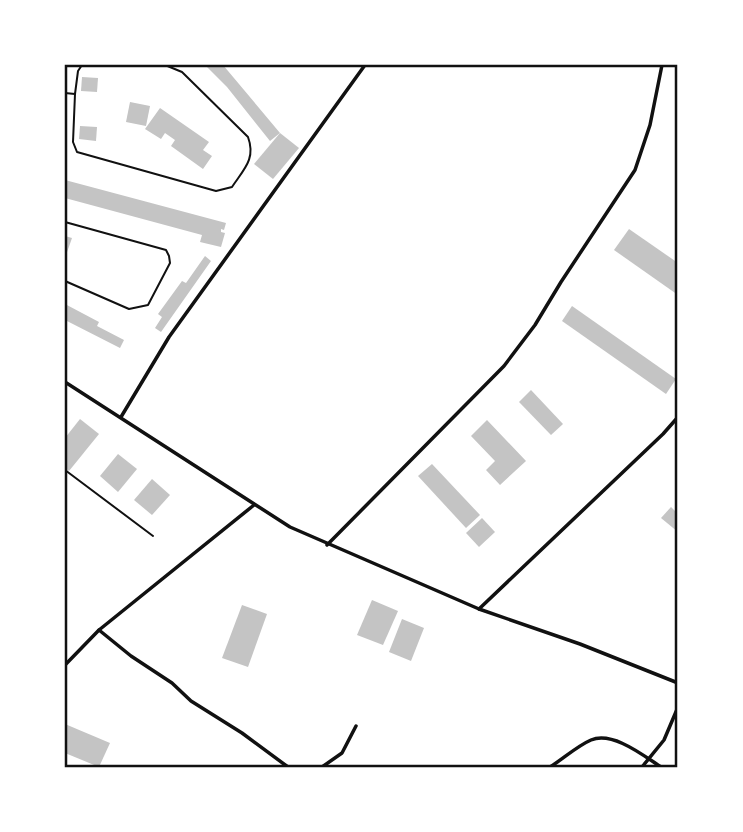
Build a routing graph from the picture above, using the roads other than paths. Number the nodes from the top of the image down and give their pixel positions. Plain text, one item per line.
1 (82, 65) edge
2 (165, 65) edge
3 (365, 65) edge
4 (662, 65) edge
5 (65, 93) edge
6 (75, 94) junction
7 (65, 222) edge
8 (65, 281) edge
9 (65, 382) edge
10 (121, 417) junction
11 (678, 417) edge
12 (65, 470) edge
13 (254, 505) junction
14 (153, 536) dead end
15 (327, 545) junction
16 (479, 609) junction
17 (99, 630) junction
18 (65, 665) edge
19 (678, 683) edge
20 (678, 707) edge
21 (356, 726) dead end
22 (649, 759) junction
23 (288, 767) edge
24 (322, 767) edge
25 (550, 767) edge
26 (642, 767) edge
27 (661, 767) edge

1 - 6 lane
2 - 6 lane
3 - 10 street
4 - 15 street
5 - 6 lane
7 - 8 lane
9 - 10 street
10 - 13 street
11 - 16 street
12 - 14 lane
13 - 15 street
13 - 17 street
15 - 16 street
16 - 19 street
17 - 18 street
17 - 23 street
20 - 22 street
21 - 24 street
22 - 25 street
22 - 26 street
22 - 27 street

